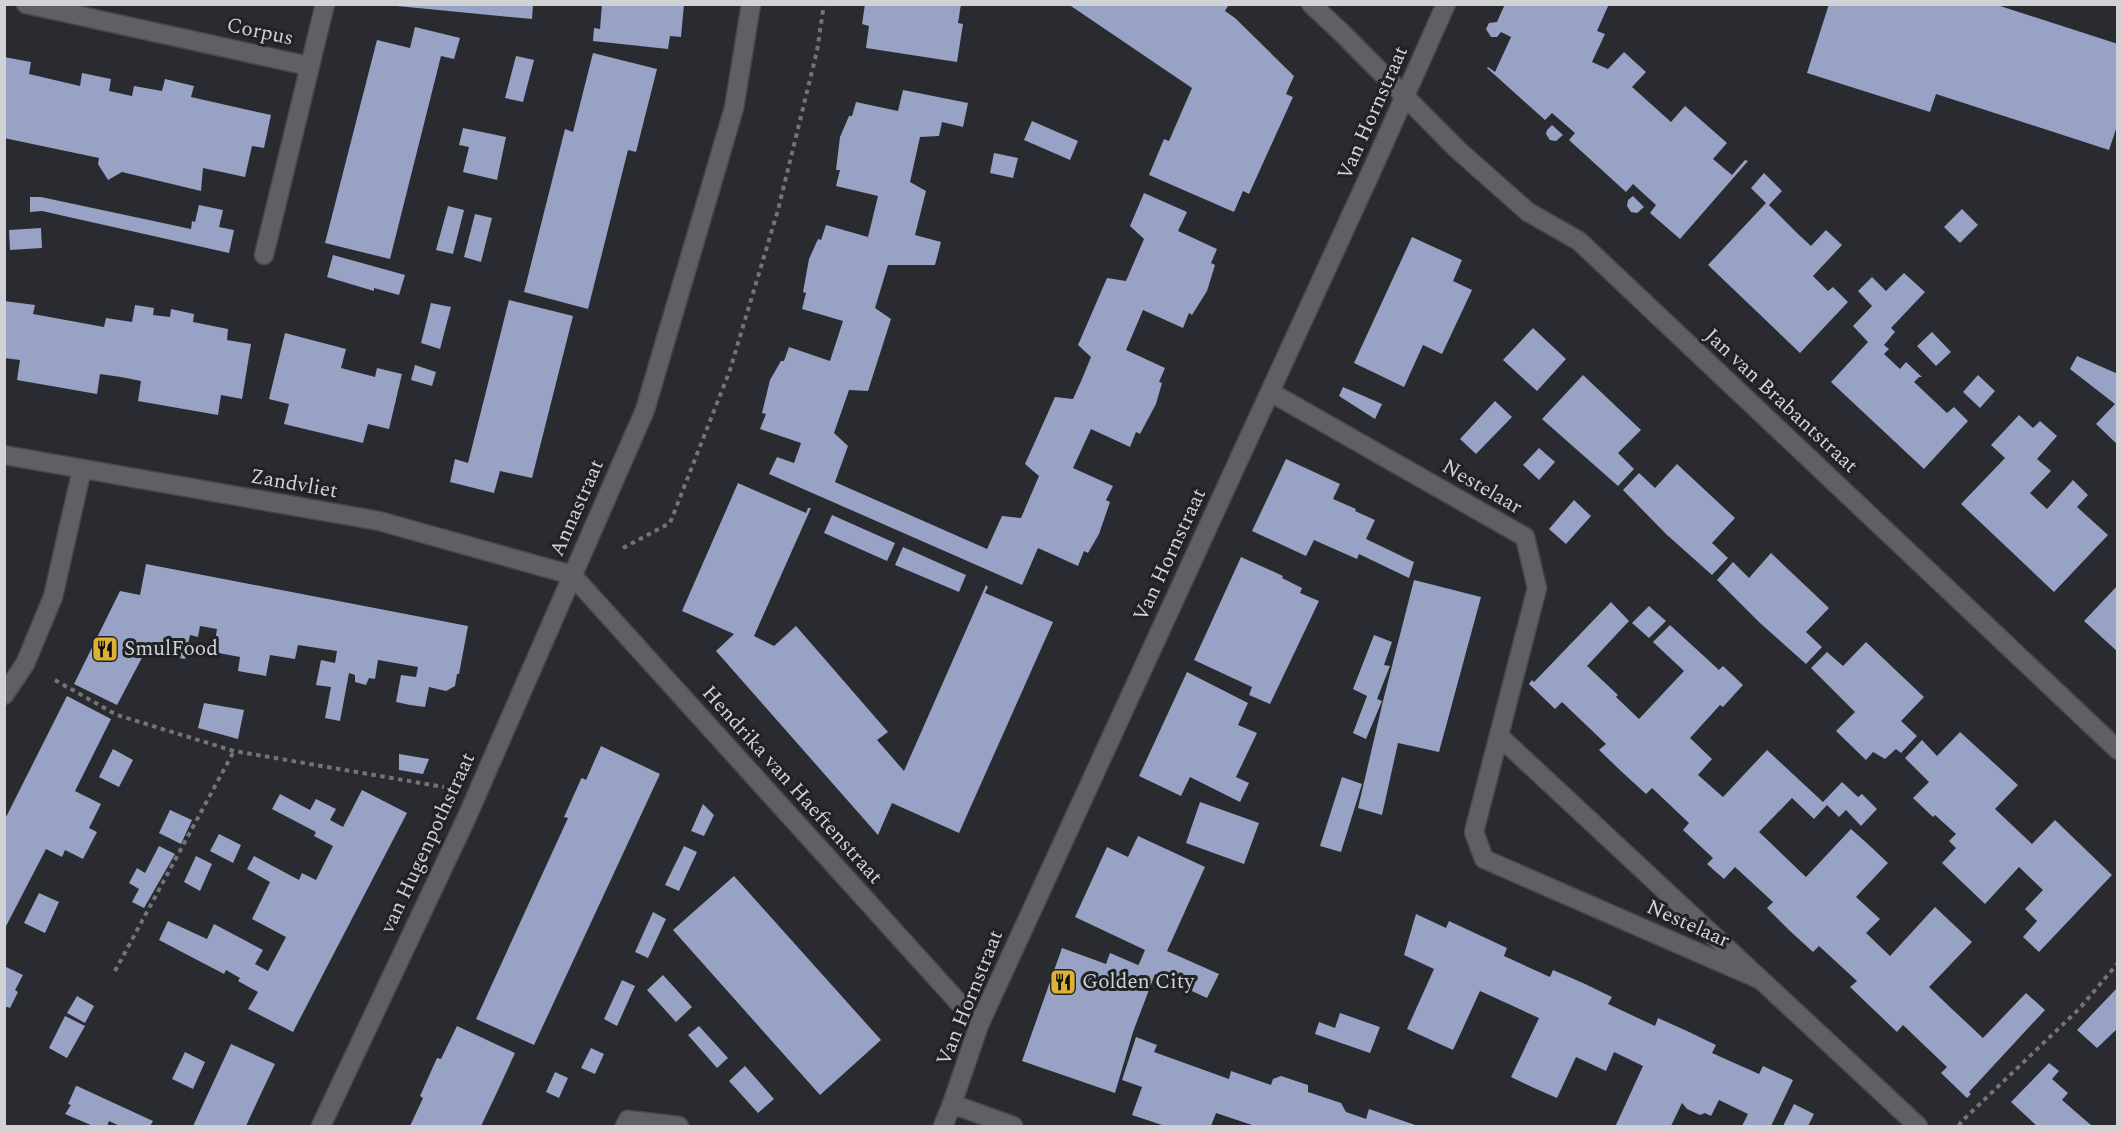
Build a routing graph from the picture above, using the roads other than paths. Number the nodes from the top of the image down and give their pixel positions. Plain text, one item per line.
1 (26, 4) edge
2 (325, 4) edge
3 (751, 4) edge
4 (1311, 4) edge
5 (1446, 4) edge
6 (309, 66) junction
7 (1405, 96) junction
8 (264, 255) dead end
9 (1270, 392) junction
10 (4, 455) edge
11 (82, 469) junction
12 (572, 575) junction
13 (4, 695) edge
14 (1499, 736) junction
15 (2118, 750) edge
16 (1761, 980) junction
17 (979, 1025) junction
18 (952, 1104) junction
19 (321, 1126) edge
20 (626, 1126) edge
21 (679, 1126) edge
22 (943, 1126) edge
23 (1013, 1126) edge
24 (1918, 1126) edge

1 - 6 street, Corpus
2 - 6 street, Corpus
3 - 12 street, Annastraat
4 - 7 street, Jan van Brabantstraat
5 - 7 street, Van Hornstraat
6 - 8 street, Corpus
7 - 9 street, Van Hornstraat
7 - 15 street, Jan van Brabantstraat
9 - 14 street, Nestelaar
9 - 17 street, Van Hornstraat
10 - 11 street, Zandvliet
11 - 12 street, Zandvliet
11 - 13 street
12 - 17 street, Hendrika van Haeftenstraat
12 - 19 street, van Hugenpothstraat
14 - 16 street, Nestelaar
14 - 16 street, Nestelaar
16 - 24 street, Nestelaar
17 - 18 street, Van Hornstraat
18 - 22 street, Van Hornstraat
18 - 23 street
20 - 21 street

